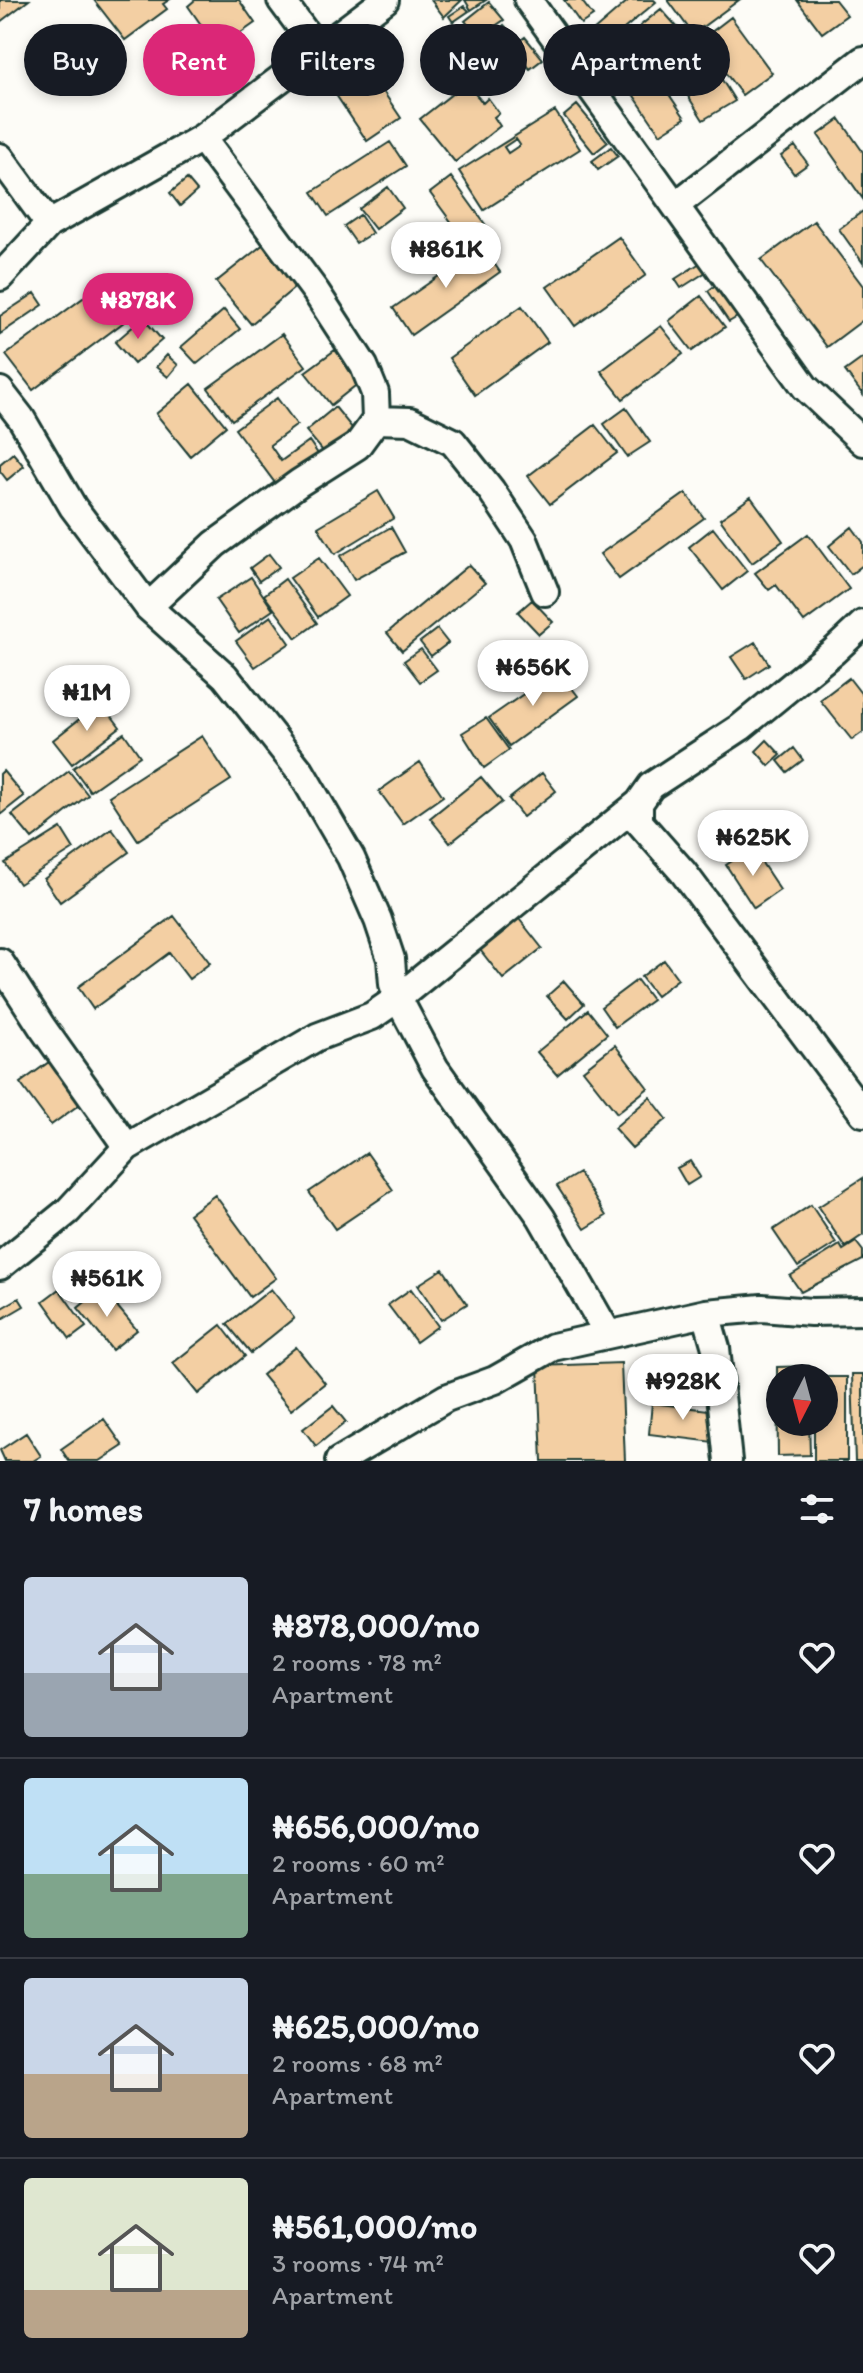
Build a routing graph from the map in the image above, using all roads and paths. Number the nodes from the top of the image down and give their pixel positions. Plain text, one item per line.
1 (281, 0) edge
2 (385, 0) edge
3 (528, 0) edge
4 (299, 24) edge
5 (353, 24) edge
6 (863, 60) edge
7 (271, 86) edge
8 (202, 138) junction
9 (0, 157) edge
10 (676, 205) junction
11 (49, 224) junction
12 (0, 277) edge
13 (0, 391) edge
14 (376, 420) junction
15 (863, 442) edge
16 (545, 592) dead end
17 (148, 607) junction
18 (863, 624) edge
19 (639, 803) junction
20 (0, 962) edge
21 (398, 998) junction
22 (863, 1113) edge
23 (127, 1147) junction
24 (0, 1266) edge
25 (858, 1306) edge
26 (706, 1313) junction
27 (608, 1334) junction
28 (339, 1461) edge
29 (728, 1461) edge

1 - 4 street
2 - 5 street
3 - 10 street
6 - 10 street
7 - 8 street
8 - 11 street
8 - 14 street
9 - 11 street
10 - 15 street
11 - 12 street
13 - 17 street
14 - 16 street
14 - 17 street
17 - 21 street
18 - 19 street
19 - 21 street
19 - 22 street
20 - 23 street
21 - 23 street
21 - 27 street
23 - 24 street
25 - 26 street
26 - 27 street
26 - 29 street
27 - 28 street

